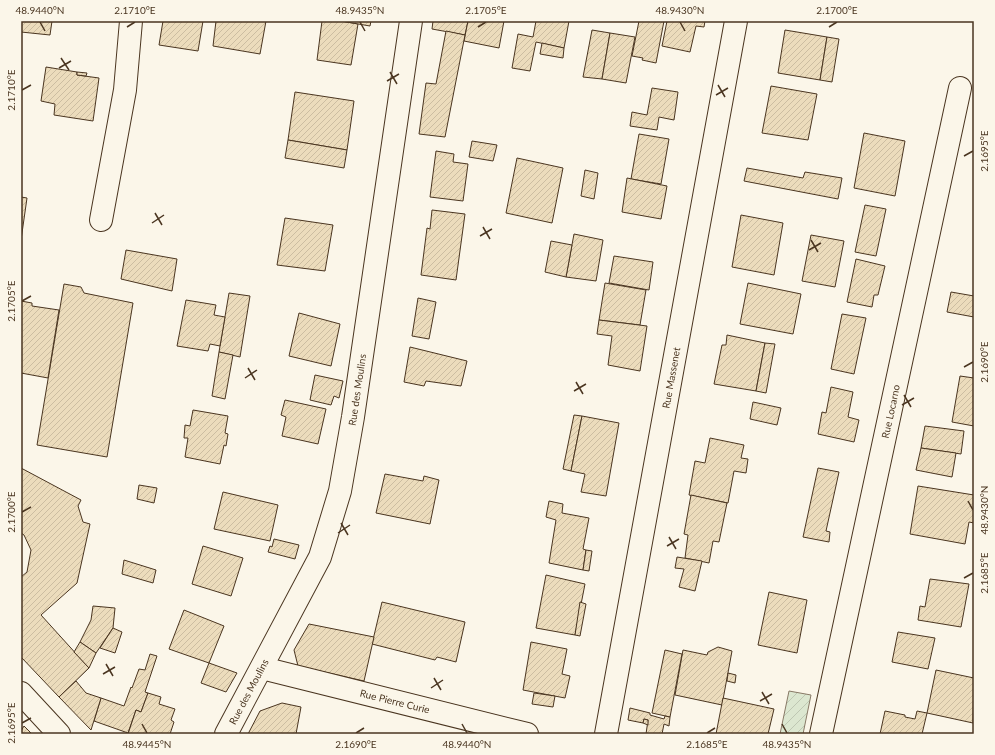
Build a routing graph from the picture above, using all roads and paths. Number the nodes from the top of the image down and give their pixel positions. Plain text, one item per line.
1 (131, 21) edge
2 (411, 21) edge
3 (736, 21) edge
4 (960, 88) dead end
5 (101, 220) dead end
6 (262, 668) junction
7 (21, 693) edge
8 (59, 734) edge
9 (226, 734) edge
10 (527, 734) edge
11 (606, 734) edge
12 (821, 734) edge

1 - 5 street
2 - 6 street, Rue des Moulins
3 - 11 street, Rue Massenet
4 - 12 street, Rue Locarno
6 - 9 street, Rue des Moulins
6 - 10 street, Rue Pierre Curie
7 - 8 street

